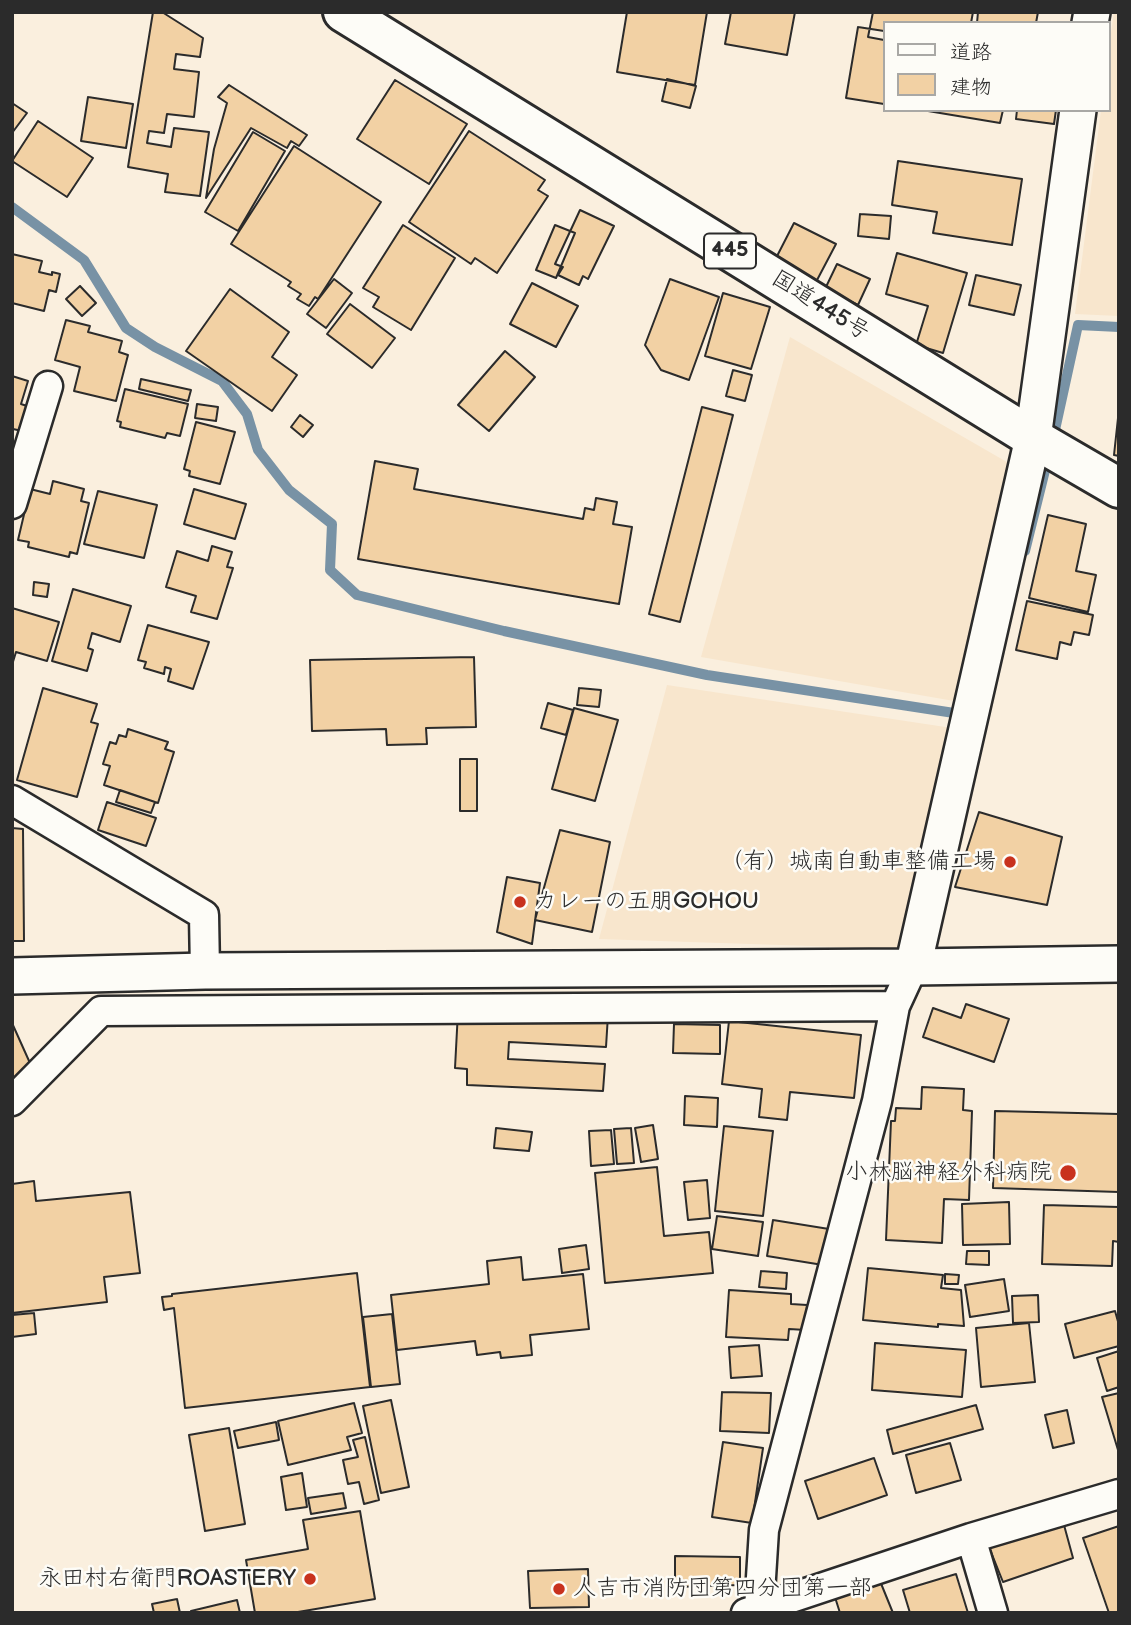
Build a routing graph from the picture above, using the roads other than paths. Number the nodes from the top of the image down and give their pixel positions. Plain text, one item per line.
1 (343, 12) edge
2 (1078, 112) edge
3 (48, 386) dead end
4 (1033, 438) junction
5 (1119, 488) edge
6 (12, 504) edge
7 (12, 800) edge
8 (1119, 964) edge
9 (913, 967) junction
10 (205, 971) junction
11 (12, 976) edge
12 (895, 1006) junction
13 (12, 1101) edge
14 (1119, 1494) edge
15 (971, 1538) junction
16 (752, 1611) edge
17 (993, 1613) edge

1 - 4 highway, 国道445号 / 445
2 - 4 street
3 - 6 street
4 - 5 highway, 国道445号 / 445
4 - 9 street
7 - 10 street
8 - 9 street
9 - 10 street
9 - 12 street
10 - 11 street
12 - 13 street
12 - 16 street
14 - 15 street
15 - 16 street
15 - 17 street

